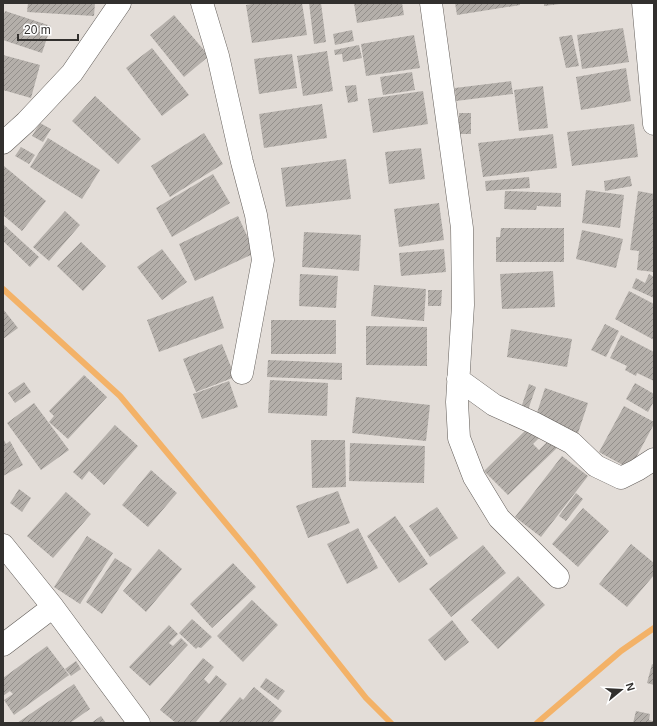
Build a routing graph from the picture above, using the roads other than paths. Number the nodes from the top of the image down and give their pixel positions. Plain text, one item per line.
1 (120, 3) edge
2 (202, 3) edge
3 (432, 3) edge
4 (643, 3) edge
5 (650, 27) edge
6 (654, 124) edge
7 (3, 143) edge
8 (242, 373) dead end
9 (458, 379) junction
10 (654, 459) edge
11 (3, 545) edge
12 (558, 577) dead end
13 (54, 607) junction
14 (3, 645) edge
15 (139, 723) edge

1 - 7 street
2 - 8 street
3 - 9 street
4 - 5 street
5 - 6 street
9 - 10 street
9 - 12 street
11 - 13 street
13 - 14 street
13 - 15 street

